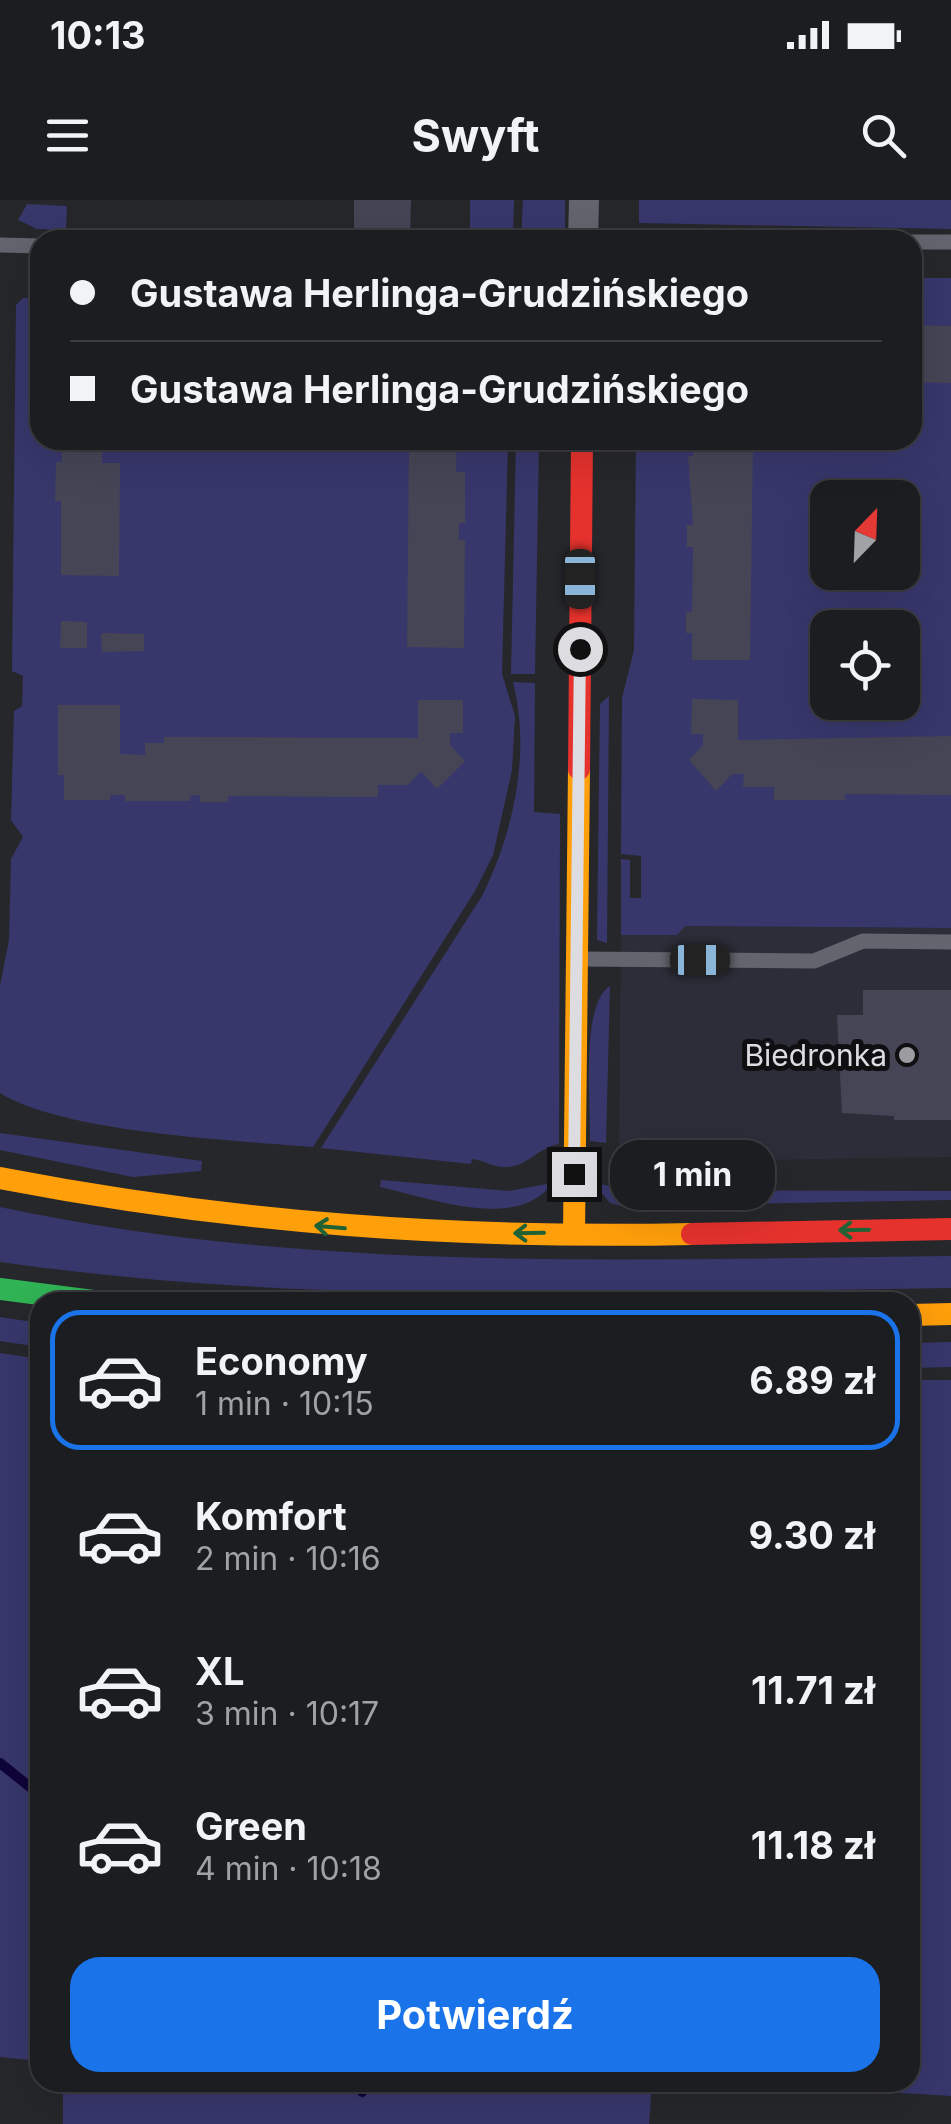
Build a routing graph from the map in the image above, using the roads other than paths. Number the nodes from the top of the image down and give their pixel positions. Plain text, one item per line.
1 (584, 200) edge
2 (584, 230) edge
3 (922, 242) edge
4 (951, 242) edge
5 (0, 246) edge
6 (30, 246) edge
7 (582, 450) edge
8 (951, 942) edge
9 (578, 960) junction
10 (0, 1178) edge
11 (951, 1229) edge
12 (574, 1233) junction
13 (0, 1289) edge
14 (30, 1293) edge
15 (951, 1314) edge
16 (920, 1315) edge

1 - 2 street
3 - 4 lane
5 - 6 lane
7 - 9 main road
8 - 9 lane
9 - 12 main road
12 -> 10 main road
11 -> 12 main road
13 - 14 main road
15 - 16 main road

